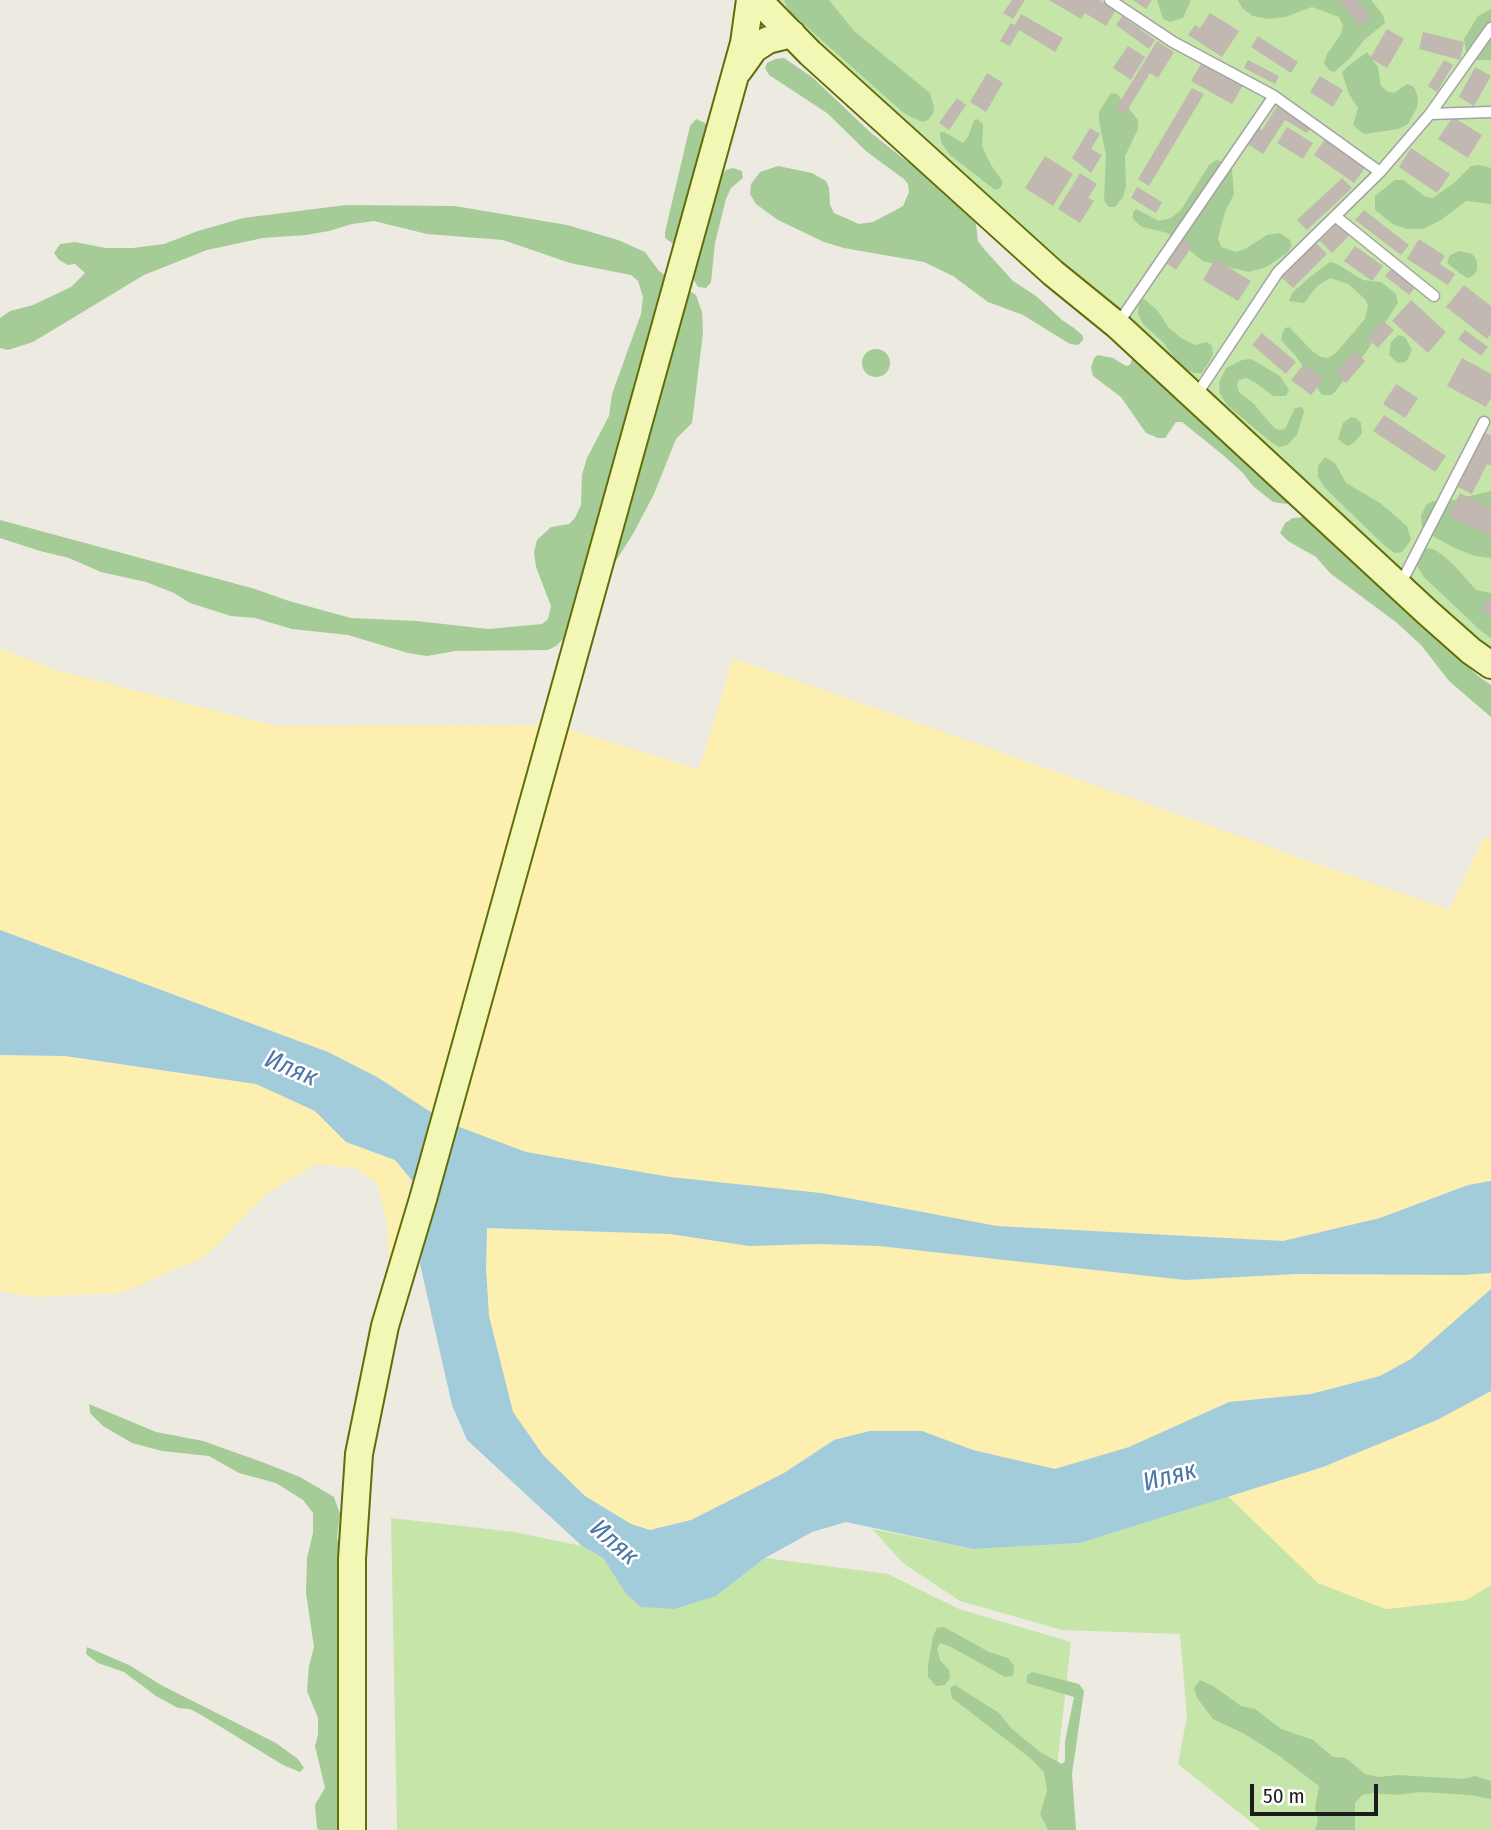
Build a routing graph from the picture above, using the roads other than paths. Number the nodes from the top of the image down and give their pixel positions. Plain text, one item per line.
1 (750, 0) edge
2 (758, 0) edge
3 (1110, 0) edge
4 (1491, 28) edge
5 (792, 34) junction
6 (734, 77) junction
7 (1274, 96) junction
8 (1491, 112) edge
9 (1430, 114) junction
10 (1380, 172) junction
11 (1335, 215) junction
12 (1434, 296) dead end
13 (1117, 325) junction
14 (1195, 397) junction
15 (1484, 422) dead end
16 (1399, 585) junction
17 (1491, 665) edge
18 (352, 1830) edge

1 - 6 street
2 - 5 street
3 - 7 lane
4 - 9 lane
5 - 6 street
5 - 13 street
6 - 18 street
7 - 10 lane
7 - 13 lane
8 - 9 lane
9 - 10 lane
10 - 11 lane
11 - 12 lane
11 - 14 lane
13 - 14 street
14 - 16 street
15 - 16 lane
16 - 17 street

